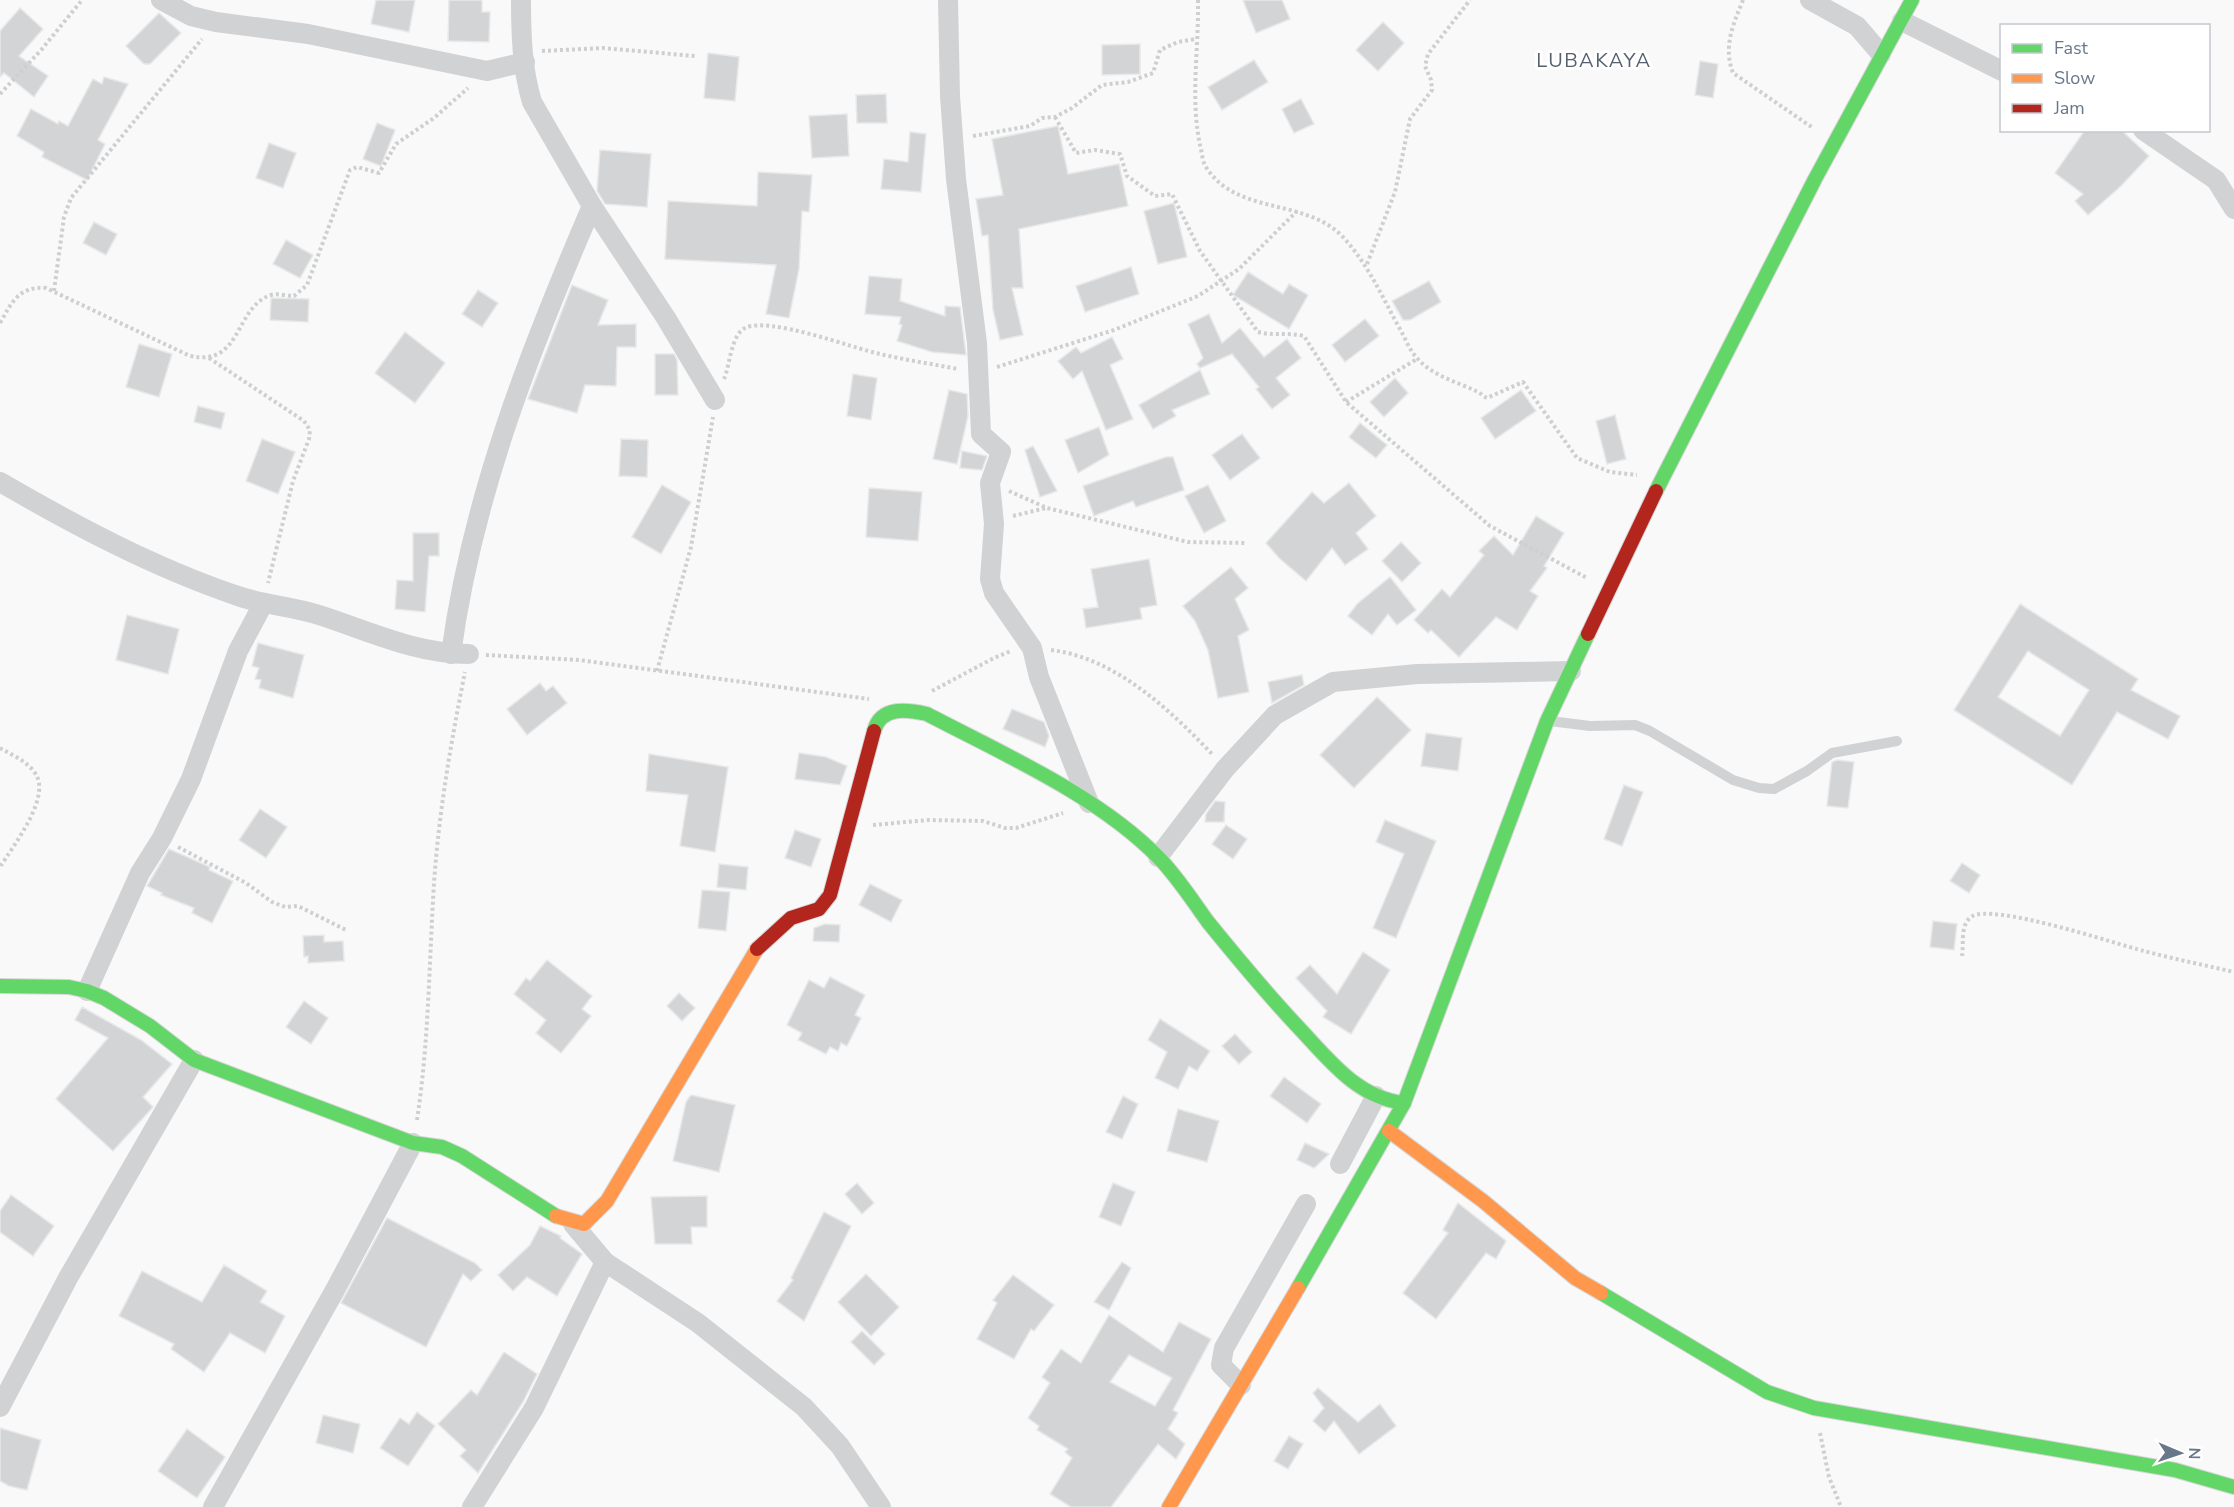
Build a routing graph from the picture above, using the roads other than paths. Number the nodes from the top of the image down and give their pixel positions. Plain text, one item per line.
1 (161, 0) edge
2 (521, 0) edge
3 (948, 0) edge
4 (1810, 0) edge
5 (1912, 0) edge
6 (1902, 21) junction
7 (1881, 54) junction
8 (525, 62) junction
9 (2000, 70) edge
10 (2146, 132) edge
11 (592, 206) junction
12 (2234, 209) edge
13 (716, 400) road end
14 (0, 482) edge
15 (263, 604) junction
16 (1571, 671) junction
17 (1547, 721) junction
18 (1897, 741) dead end
19 (1089, 803) junction
20 (1158, 857) junction
21 (0, 986) edge
22 (87, 991) junction
23 (194, 1060) junction
24 (1376, 1096) junction
25 (1404, 1103) junction
26 (1389, 1131) junction
27 (413, 1143) junction
28 (1340, 1164) dead end
29 (1306, 1204) dead end
30 (573, 1224) junction
31 (605, 1262) junction
32 (1241, 1385) junction
33 (0, 1407) edge
34 (2234, 1487) edge
35 (213, 1507) edge
36 (472, 1507) edge
37 (881, 1507) edge
38 (1169, 1507) edge

1 - 8 street
2 - 8 street
3 - 19 street
4 - 7 street
5 - 6 street
6 - 7 street
6 - 9 street
7 - 16 street
8 - 11 street
10 - 12 street
11 - 13 street
11 - 15 street
14 - 15 street
15 - 22 street
16 - 17 street
16 - 20 street
17 - 18 lane
17 - 25 street
19 - 20 street
19 - 30 street
20 - 24 street
21 - 22 street
22 - 23 street
23 - 27 street
23 - 33 street
24 - 25 street
24 - 28 street
25 - 26 street
26 - 32 street
26 - 34 street
27 - 30 street
27 - 35 street
29 - 32 street
30 - 31 street
31 - 36 street
31 - 37 street
32 - 38 street

